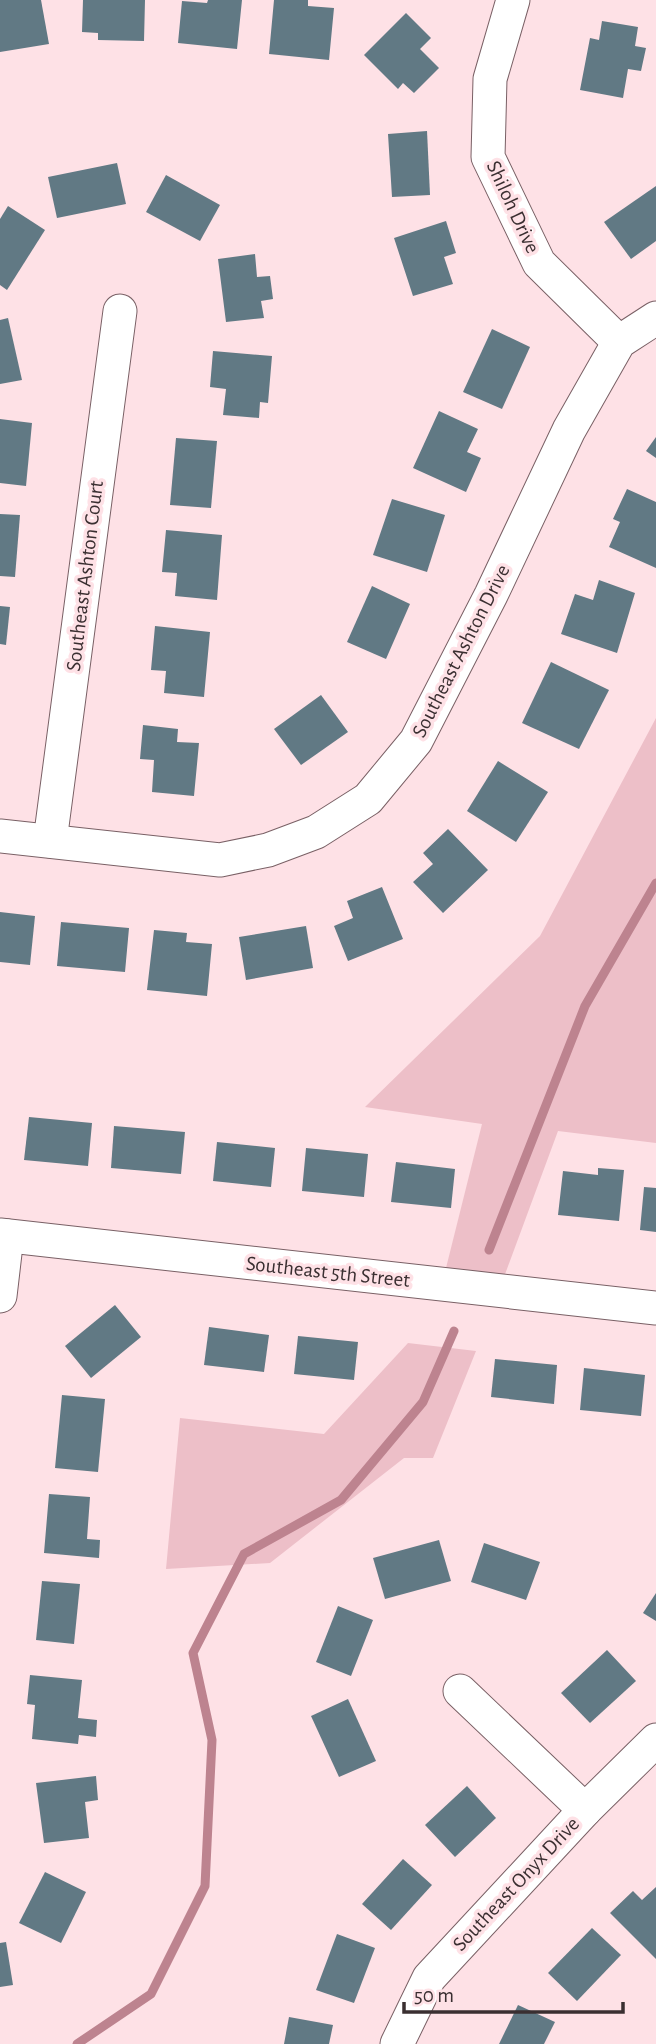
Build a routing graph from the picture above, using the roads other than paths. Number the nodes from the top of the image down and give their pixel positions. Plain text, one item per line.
1 (513, 0) edge
2 (120, 311) dead end
3 (656, 318) edge
4 (619, 342) junction
5 (0, 836) edge
6 (50, 841) junction
7 (4, 1235) edge
8 (0, 1296) edge
9 (656, 1308) edge
10 (460, 1691) dead end
11 (656, 1740) edge
12 (585, 1810) junction
13 (397, 2044) edge

1 - 4 street, Shiloh Drive
2 - 6 street, Southeast Ashton Court
3 - 4 street, Southeast Ashton Drive
4 - 6 street, Southeast Ashton Drive
5 - 6 street, Southeast Ashton Drive
7 - 8 street
7 - 9 street, Southeast 5th Street
10 - 12 street
11 - 12 street, Southeast Onyx Drive
12 - 13 street, Southeast Onyx Drive

